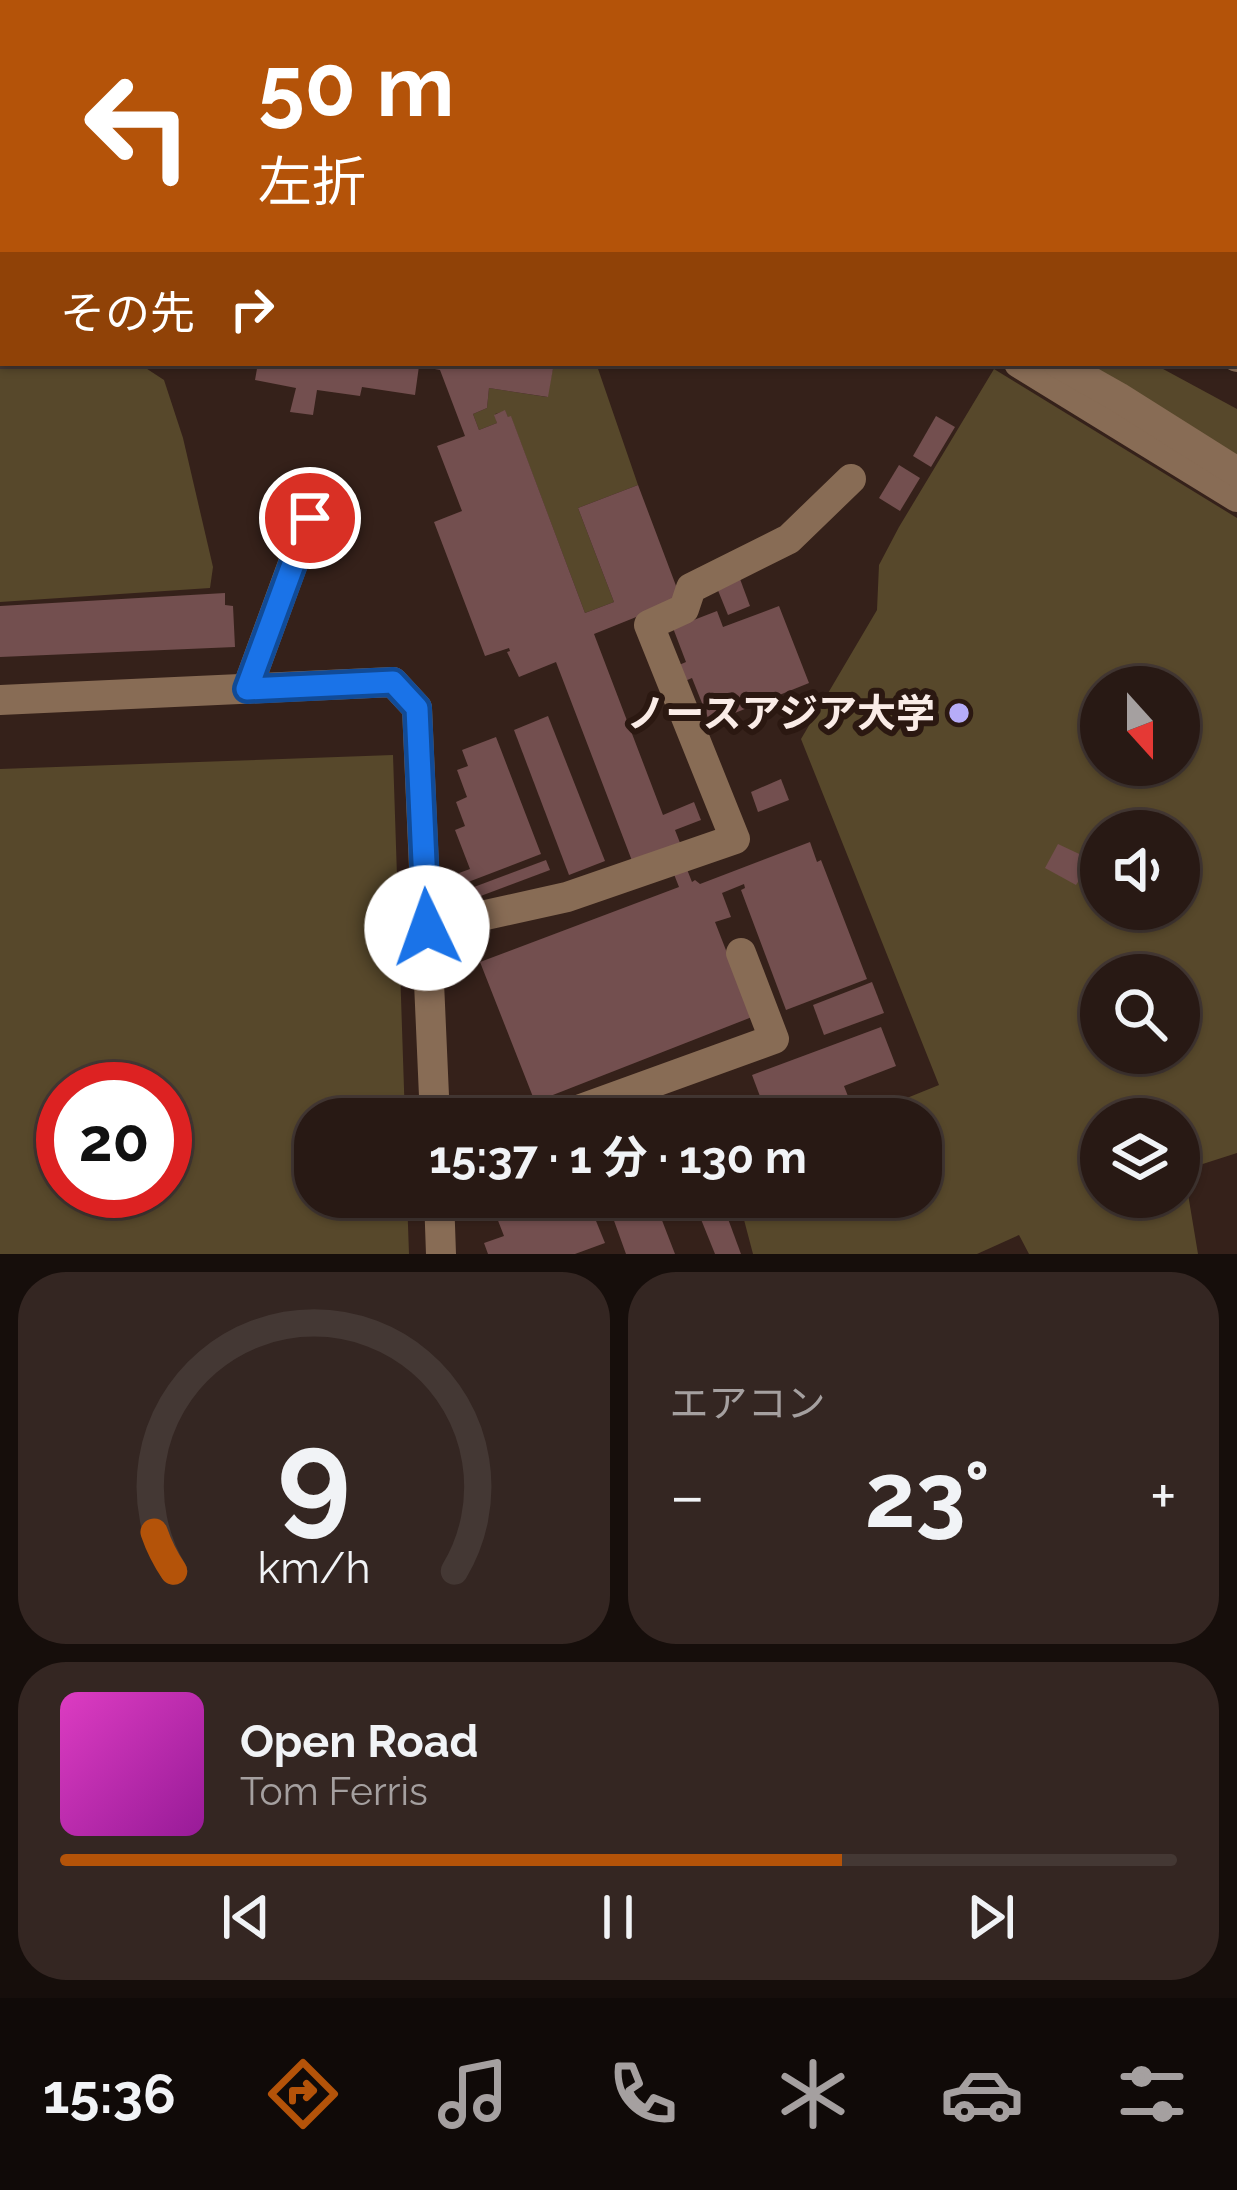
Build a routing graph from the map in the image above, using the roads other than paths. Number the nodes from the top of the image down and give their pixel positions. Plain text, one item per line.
1 (1024, 366) edge
2 (1063, 366) edge
3 (1237, 472) edge
4 (851, 479) dead end
5 (1237, 496) edge
6 (310, 518) dead end
7 (247, 689) junction
8 (0, 700) edge
9 (427, 928) junction
10 (741, 952) dead end
11 (434, 1098) edge
12 (611, 1098) edge
13 (440, 1218) edge
14 (441, 1254) edge

1 - 5 lane
2 - 3 lane
4 - 9 lane
6 - 7 lane
7 - 8 lane
7 - 9 lane
9 - 11 lane
10 - 12 lane
13 - 14 lane

